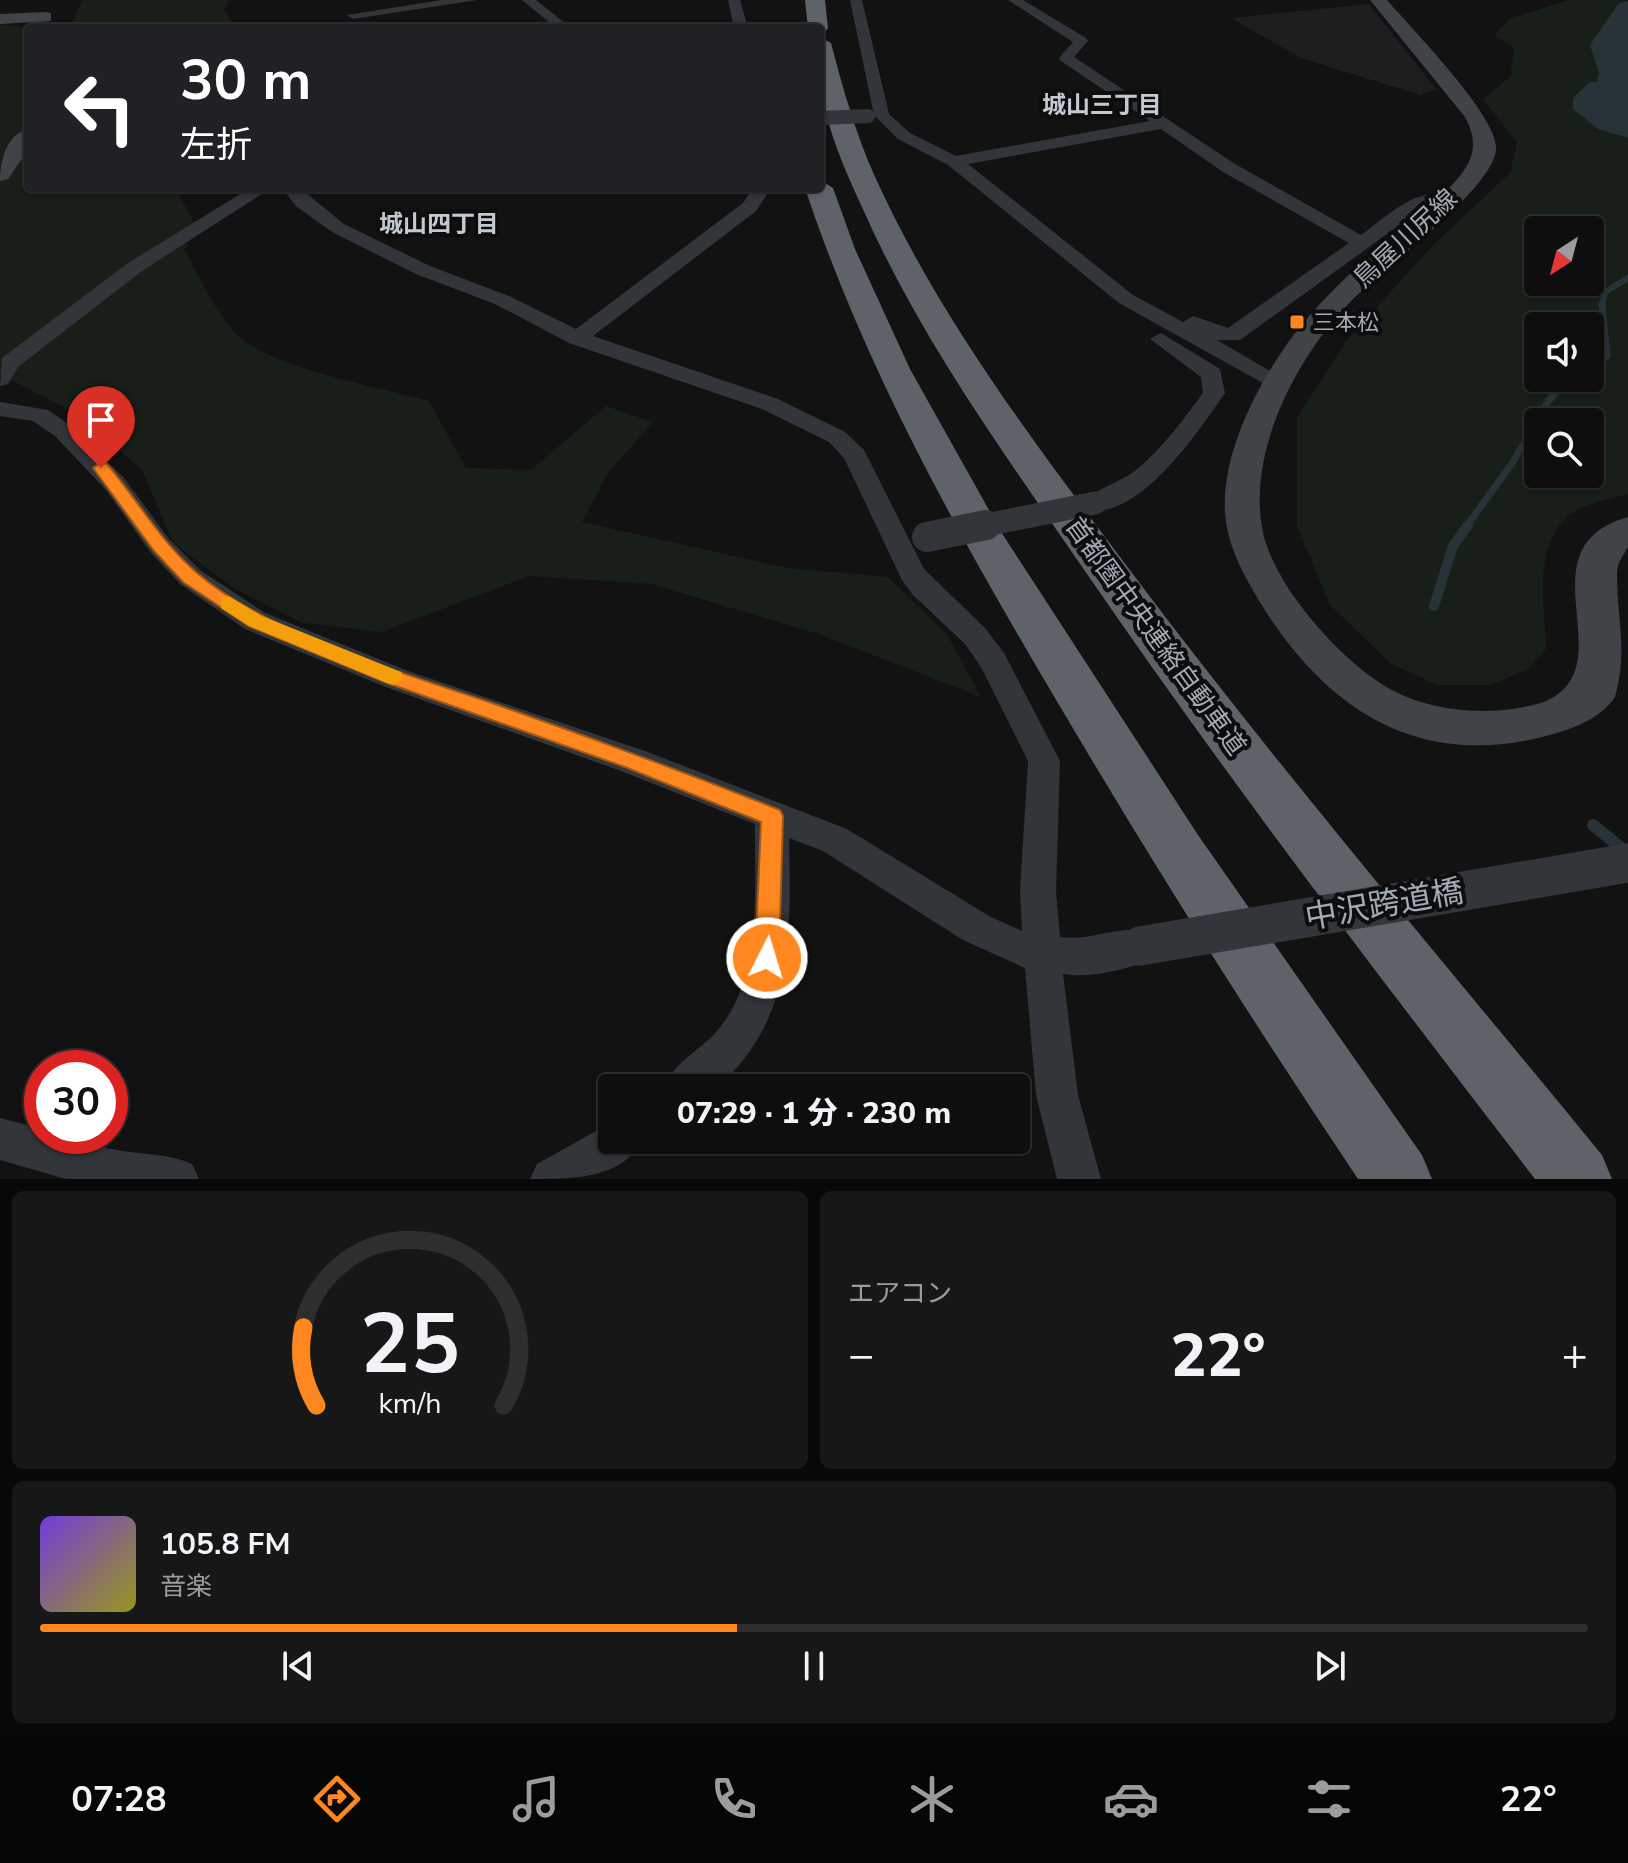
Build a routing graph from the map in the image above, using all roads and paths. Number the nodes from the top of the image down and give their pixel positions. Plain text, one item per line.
1 (57, 0) edge
2 (341, 0) edge
3 (471, 0) edge
4 (528, 0) edge
5 (734, 0) edge
6 (815, 0) edge
7 (856, 0) edge
8 (1014, 0) edge
9 (1378, 0) edge
10 (353, 15) junction
11 (45, 17) junction
12 (0, 19) edge
13 (56, 24) edge
14 (359, 24) edge
15 (559, 24) edge
16 (740, 24) edge
17 (818, 24) edge
18 (824, 58) edge
19 (875, 116) junction
20 (824, 118) edge
21 (1162, 124) junction
22 (24, 141) edge
23 (954, 161) junction
24 (0, 174) edge
25 (256, 192) edge
26 (294, 192) edge
27 (759, 192) edge
28 (821, 192) edge
29 (1444, 202) junction
30 (1361, 242) junction
31 (1060, 244) junction
32 (577, 338) junction
33 (0, 379) edge
34 (1278, 382) junction
35 (0, 409) edge
36 (1628, 529) edge
37 (912, 539) junction
38 (772, 816) junction
39 (1628, 863) edge
40 (1045, 954) junction
41 (699, 1074) edge
42 (4, 1131) edge
43 (601, 1154) edge
44 (177, 1179) edge
45 (552, 1179) edge
46 (1079, 1179) edge
47 (1398, 1179) edge
48 (1578, 1179) edge

1 - 11 main road
2 - 10 street
3 - 10 street
4 - 15 street
5 - 16 street
6 - 17 highway
7 - 19 street
8 - 21 street
9 - 29 main road, 鳥屋川尻線
10 - 14 street
11 - 12 main road
11 - 13 main road
18 - 48 highway, 首都圏中央連絡自動車道
19 - 20 street, bridge
19 - 23 street
21 - 23 street
21 - 30 street
22 - 24 main road
23 - 31 street
25 - 33 street
26 - 32 street
27 - 32 street
28 - 47 highway
29 - 30 street
29 - 34 main road, 鳥屋川尻線
30 - 31 street
31 - 34 street
31 - 37 street, bridge
32 - 37 street
34 - 36 main road, 鳥屋川尻線
35 - 38 street, 中沢跨道橋
37 - 40 street
38 - 40 street, 中沢跨道橋
38 - 41 street
39 - 40 street, 中沢跨道橋, bridge
40 - 46 street
42 - 44 street
43 - 45 street

